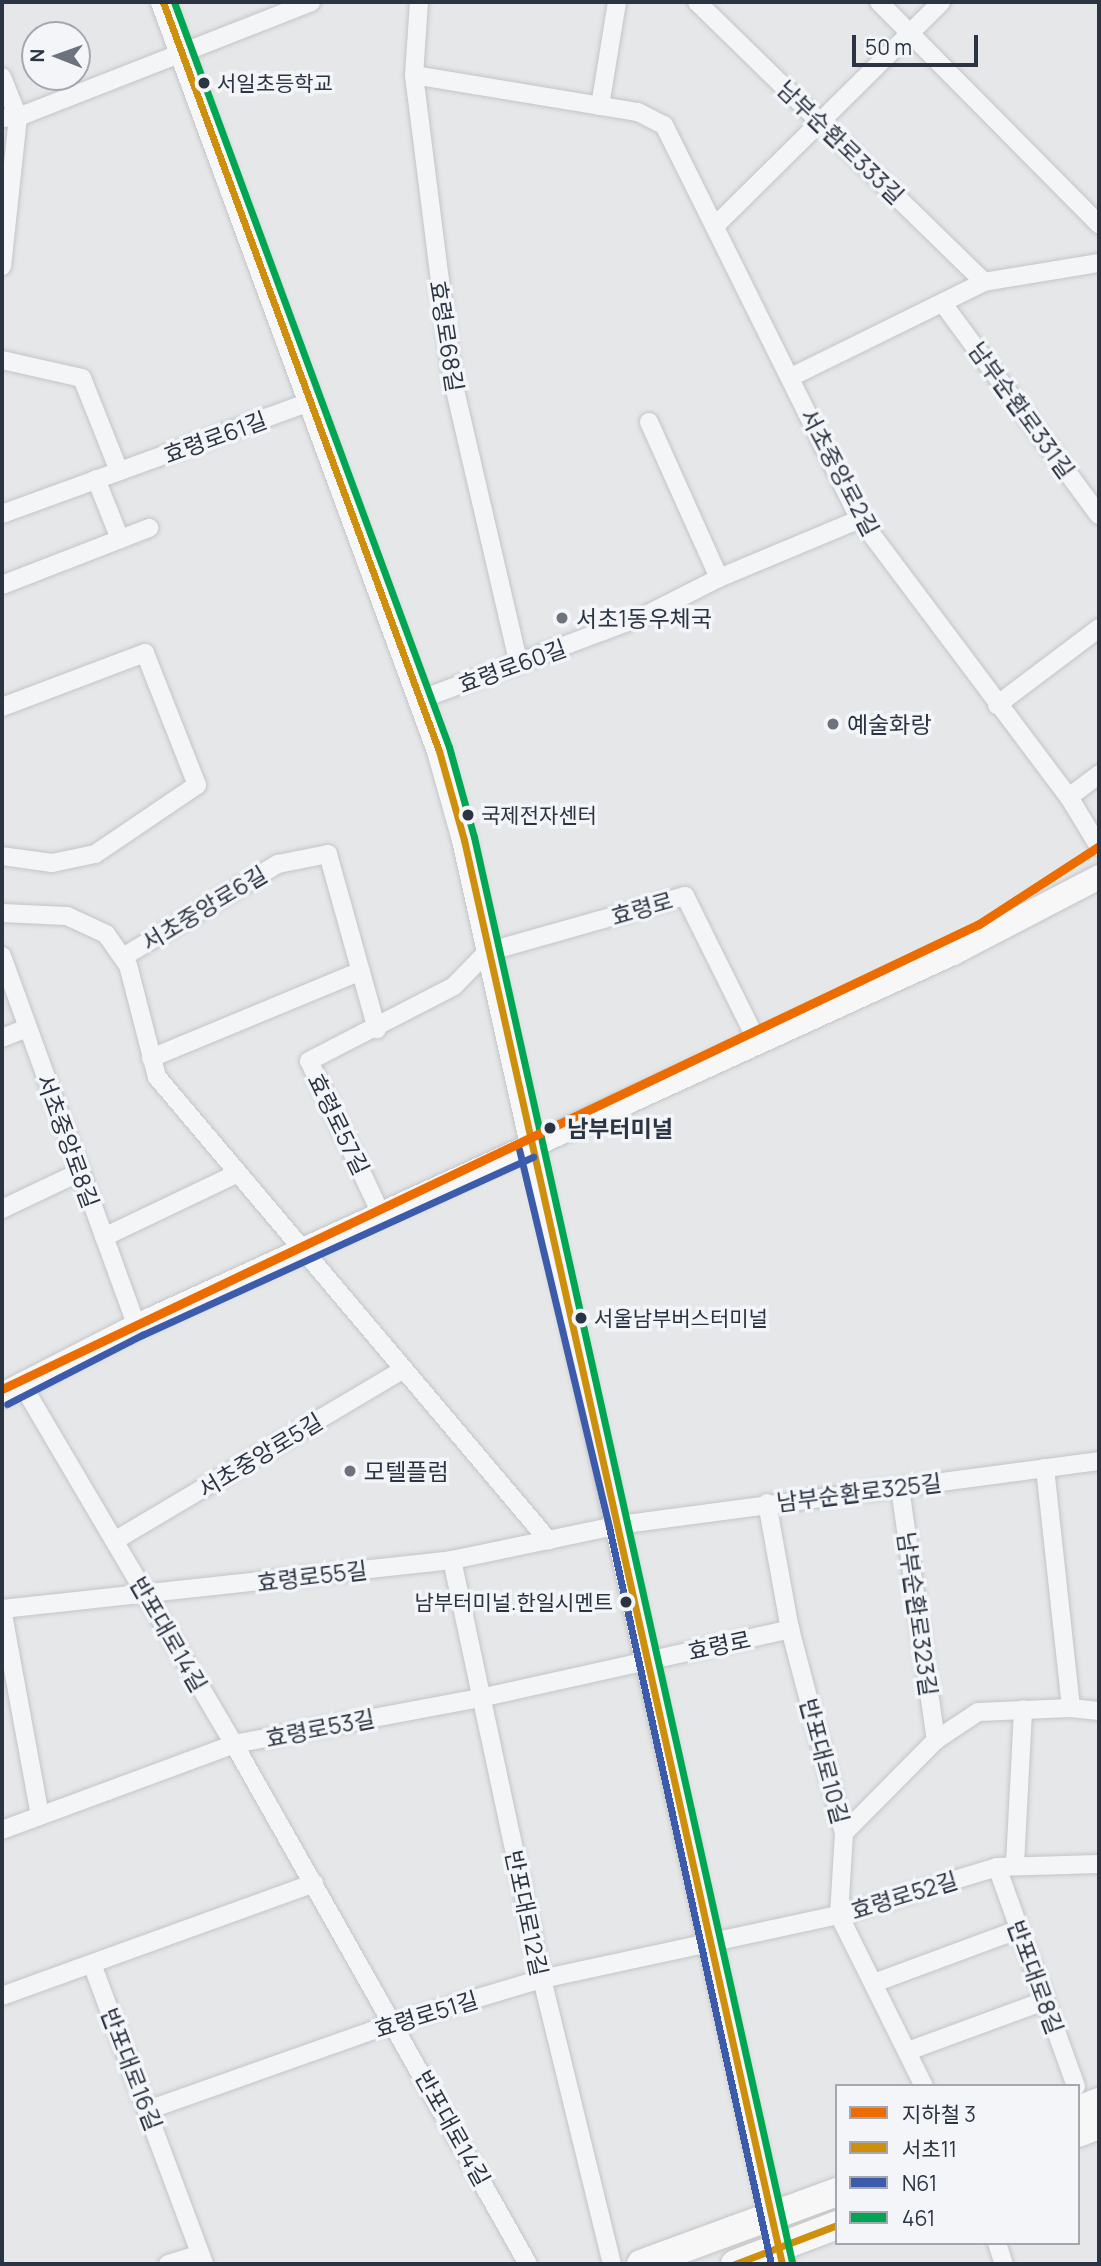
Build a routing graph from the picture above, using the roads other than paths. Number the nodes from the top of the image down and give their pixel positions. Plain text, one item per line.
1 (163, 2) edge
2 (311, 2) edge
3 (419, 2) edge
4 (617, 2) edge
5 (697, 2) edge
6 (880, 2) edge
7 (941, 2) edge
8 (910, 31) junction
9 (181, 51) junction
10 (414, 75) junction
11 (2, 77) edge
12 (600, 106) junction
13 (10, 118) edge
14 (821, 123) junction
15 (1099, 224) edge
16 (716, 225) junction
17 (4, 226) edge
18 (1099, 263) edge
19 (2, 266) edge
20 (984, 282) junction
21 (944, 305) junction
22 (2, 360) edge
23 (790, 377) junction
24 (310, 402) junction
25 (649, 422) dead end
26 (119, 471) junction
27 (96, 479) junction
28 (2, 514) edge
29 (1099, 515) edge
30 (860, 519) junction
31 (149, 528) dead end
32 (120, 539) junction
33 (719, 578) junction
34 (2, 586) edge
35 (1099, 628) edge
36 (519, 664) junction
37 (419, 700) junction
38 (997, 705) junction
39 (2, 707) edge
40 (1099, 774) edge
41 (1069, 797) junction
42 (1099, 847) edge
43 (2, 856) edge
44 (1099, 877) edge
45 (2, 913) edge
46 (486, 953) junction
47 (2, 956) edge
48 (122, 957) junction
49 (361, 971) junction
50 (27, 1028) junction
51 (377, 1029) junction
52 (2, 1038) edge
53 (756, 1039) junction
54 (151, 1058) junction
55 (529, 1147) junction
56 (80, 1172) junction
57 (238, 1173) junction
58 (2, 1209) edge
59 (382, 1216) junction
60 (104, 1237) junction
61 (307, 1252) junction
62 (137, 1326) junction
63 (404, 1369) junction
64 (12, 1391) edge
65 (1099, 1461) edge
66 (1045, 1468) junction
67 (900, 1488) junction
68 (767, 1503) junction
69 (619, 1525) junction
70 (116, 1540) junction
71 (549, 1541) junction
72 (452, 1560) junction
73 (144, 1597) junction
74 (2, 1609) edge
75 (790, 1629) junction
76 (649, 1660) junction
77 (480, 1698) junction
78 (1070, 1708) junction
79 (1023, 1709) junction
80 (1099, 1711) edge
81 (936, 1740) junction
82 (234, 1744) junction
83 (40, 1816) junction
84 (2, 1830) edge
85 (844, 1833) junction
86 (1099, 1864) edge
87 (1006, 1866) junction
88 (314, 1883) junction
89 (839, 1915) junction
90 (1017, 1930) junction
91 (711, 1942) junction
92 (92, 1964) junction
93 (542, 1979) junction
94 (874, 1983) junction
95 (2, 1996) edge
96 (1044, 2001) junction
97 (394, 2022) junction
98 (908, 2051) junction
99 (923, 2084) edge
100 (1076, 2084) edge
101 (148, 2110) junction
102 (835, 2193) edge
103 (771, 2216) junction
104 (835, 2226) edge
105 (998, 2245) edge
106 (780, 2256) edge
107 (202, 2259) edge
108 (169, 2264) edge
109 (528, 2264) edge
110 (612, 2264) edge
111 (641, 2264) edge
112 (735, 2264) edge
113 (1004, 2264) edge

1 - 9 main road
2 - 9 street
3 - 10 street, 효령로68길
4 - 12 street
5 - 14 street, 남부순환로333길
6 - 8 street
7 - 8 street
8 - 14 street
8 - 15 street
9 - 13 street
9 - 24 main road
10 - 12 street, 서초중앙로2길
10 - 36 street, 효령로68길
11 - 13 street
12 - 16 street, 서초중앙로2길
13 - 17 street
14 - 16 street
14 - 20 street, 남부순환로333길
16 - 23 street, 서초중앙로2길
17 - 19 street
18 - 20 street
20 - 21 street
21 - 23 street
21 - 29 street, 남부순환로331길
22 - 26 street
23 - 30 street, 서초중앙로2길
24 - 26 street, 효령로61길
24 - 37 main road
25 - 33 street
26 - 27 street, 효령로61길
27 - 28 street, 효령로61길
27 - 32 street
30 - 33 street, 효령로60길
30 - 38 street, 서초중앙로2길
31 - 32 street
32 - 34 street
33 - 36 street, 효령로60길
35 - 38 street
36 - 37 street, 효령로60길
37 - 46 main road
38 - 41 street, 서초중앙로2길
39 - 43 street
40 - 41 street
41 - 42 street, 서초중앙로2길
44 - 53 main road
45 - 48 street, 서초중앙로6길
46 - 51 street, 효령로57길
46 - 53 street, 효령로
46 - 55 main road
47 - 50 street, 서초중앙로8길
48 - 49 street, 서초중앙로6길
48 - 54 street, 서초중앙로6길
49 - 51 street
49 - 54 street
50 - 52 street
50 - 56 street, 서초중앙로8길
51 - 59 street, 효령로57길
53 - 55 main road
54 - 57 street, 서초중앙로6길
55 - 59 main road
55 - 69 main road
56 - 58 street
56 - 60 street, 서초중앙로8길
57 - 60 street
57 - 61 street, 서초중앙로6길
59 - 61 main road
60 - 62 street, 서초중앙로8길
61 - 62 main road
61 - 63 street
62 - 64 main road
63 - 70 street, 서초중앙로5길
63 - 71 street
64 - 70 street, 반포대로14길
65 - 66 street, 남부순환로325길
66 - 67 street, 남부순환로325길
66 - 78 street
67 - 68 street, 남부순환로325길
67 - 81 street, 남부순환로323길
68 - 69 street, 남부순환로325길
68 - 75 street, 반포대로10길
69 - 71 street, 효령로55길
69 - 76 main road
70 - 73 street, 반포대로14길
71 - 72 street, 효령로55길
72 - 73 street, 효령로55길
72 - 77 street, 반포대로12길
73 - 74 street, 효령로55길
73 - 82 street, 반포대로14길
74 - 83 street
75 - 76 street, 효령로
75 - 85 street, 반포대로10길
76 - 77 street, 효령로53길
76 - 91 main road
77 - 82 street, 효령로53길
77 - 93 street, 반포대로12길
78 - 79 street
78 - 80 street
79 - 81 street
79 - 87 street
81 - 85 street
82 - 83 street, 효령로53길
82 - 88 street, 반포대로14길
83 - 84 street, 효령로53길
85 - 89 street, 반포대로10길
86 - 87 street, 효령로52길
87 - 89 street, 효령로52길
87 - 90 street, 반포대로8길
88 - 92 street
88 - 97 street, 반포대로14길
89 - 91 street, 효령로52길
89 - 94 street
90 - 94 street
90 - 96 street, 반포대로8길
91 - 93 street, 효령로51길
91 - 103 main road
92 - 95 street
92 - 101 street, 반포대로16길
93 - 97 street, 효령로51길
93 - 110 street, 반포대로12길
94 - 98 street
96 - 98 street
96 - 100 street, 반포대로8길
97 - 101 street, 효령로51길
97 - 109 street, 반포대로14길
98 - 99 street
101 - 107 street, 반포대로16길
102 - 103 main road
103 - 106 main road
103 - 111 main road
104 - 106 main road
105 - 113 street
106 - 112 main road
107 - 108 street

